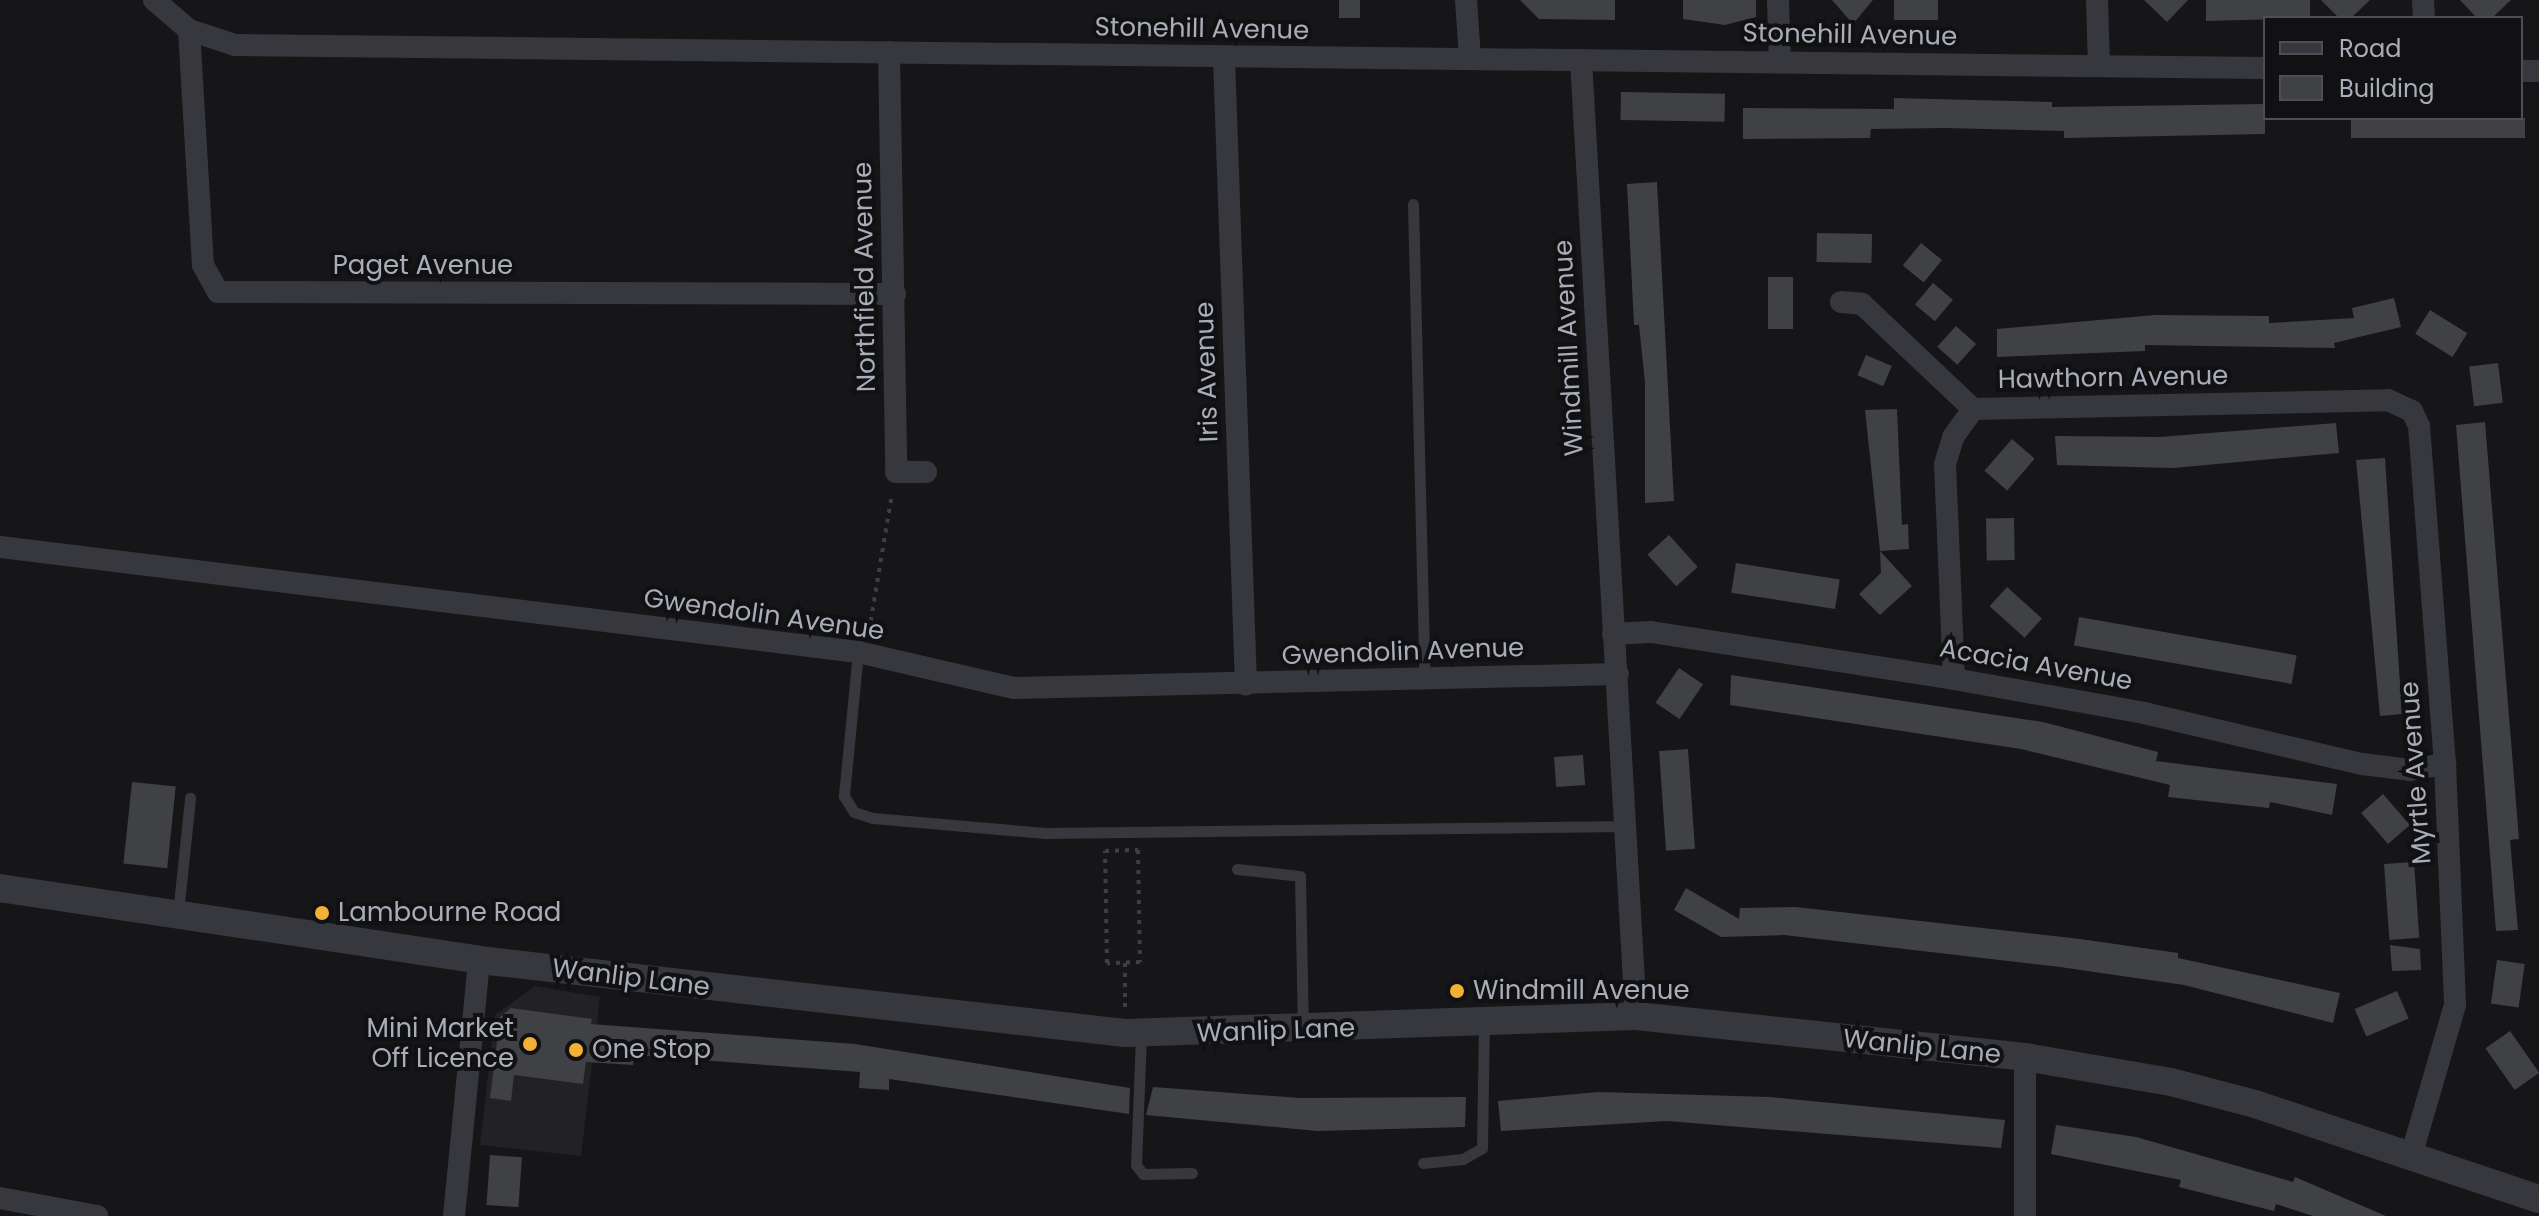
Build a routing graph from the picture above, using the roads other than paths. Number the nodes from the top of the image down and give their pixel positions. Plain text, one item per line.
1 (154, 0) edge
2 (1466, 0) edge
3 (1778, 0) edge
4 (2097, 0) edge
5 (189, 30) junction
6 (889, 52) junction
7 (1224, 58) junction
8 (1470, 59) junction
9 (1581, 60) junction
10 (1780, 62) junction
11 (2099, 66) junction
12 (2263, 68) edge
13 (1413, 204) dead end
14 (895, 294) junction
15 (1861, 302) dead end
16 (2388, 400) joint
17 (1973, 409) junction
18 (926, 472) dead end
19 (0, 547) edge
20 (1613, 634) junction
21 (861, 653) junction
22 (1618, 674) junction
23 (1954, 679) junction
24 (1425, 681) junction
25 (1246, 685) junction
26 (2445, 764) junction
27 (190, 798) dead end
28 (1626, 826) junction
29 (1237, 869) dead end
30 (0, 888) edge
31 (177, 918) junction
32 (479, 960) junction
33 (1636, 1016) junction
34 (1484, 1022) junction
35 (1303, 1031) junction
36 (1133, 1034) junction
37 (2025, 1057) junction
38 (2412, 1153) junction
39 (1423, 1163) dead end
40 (1192, 1173) dead end
41 (0, 1198) edge
42 (2539, 1199) edge
43 (97, 1216) edge
44 (454, 1216) edge
45 (2025, 1216) edge

1 - 5 street, Stonehill Avenue
2 - 8 street
3 - 10 street
4 - 11 street
5 - 6 street, Stonehill Avenue
5 - 14 street, Paget Avenue
6 - 7 street, Stonehill Avenue
6 - 14 street, Northfield Avenue
7 - 8 street, Stonehill Avenue
7 - 25 street, Iris Avenue
8 - 9 street, Stonehill Avenue
9 - 10 street, Stonehill Avenue
9 - 20 street, Windmill Avenue
10 - 11 street, Stonehill Avenue
11 - 12 street, Stonehill Avenue
13 - 24 lane
14 - 18 street, Northfield Avenue
15 - 17 street
16 - 17 street, Hawthorn Avenue
16 - 26 street, Myrtle Avenue
17 - 23 street, Hawthorn Avenue
19 - 21 street, Gwendolin Avenue
20 - 22 street, Windmill Avenue
20 - 23 street, Acacia Avenue
21 - 25 street, Gwendolin Avenue
21 - 28 lane
22 - 24 street, Gwendolin Avenue
22 - 28 street, Windmill Avenue
23 - 26 street, Acacia Avenue
24 - 25 street, Gwendolin Avenue
26 - 38 street, Myrtle Avenue
27 - 31 lane
28 - 33 street, Windmill Avenue
29 - 35 lane
30 - 31 street, Wanlip Lane
31 - 32 street, Wanlip Lane
32 - 36 street, Wanlip Lane
32 - 44 street
33 - 34 street, Wanlip Lane
33 - 37 street, Wanlip Lane
34 - 35 street, Wanlip Lane
34 - 39 lane
35 - 36 street, Wanlip Lane
36 - 40 lane
37 - 38 street, Wanlip Lane
37 - 45 street
38 - 42 street, Wanlip Lane
41 - 43 street

